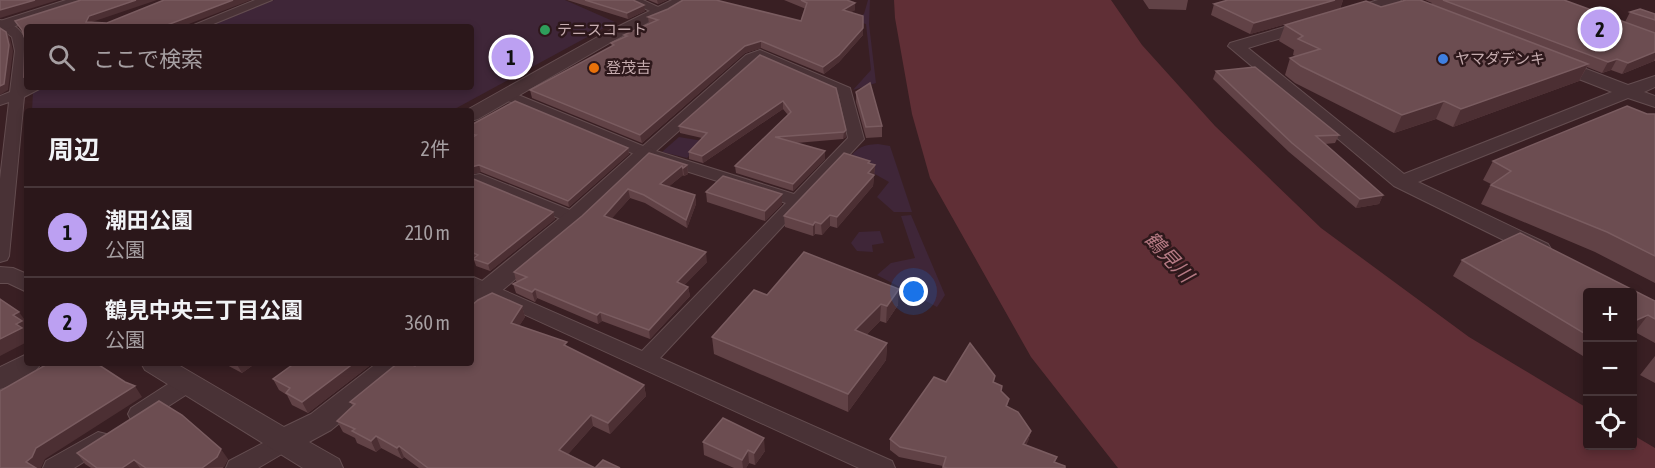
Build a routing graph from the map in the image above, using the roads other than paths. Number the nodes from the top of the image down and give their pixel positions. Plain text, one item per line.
1 (81, 0) edge
2 (239, 0) edge
3 (632, 0) edge
4 (684, 0) edge
5 (260, 2) edge
6 (1399, 2) edge
7 (663, 12) junction
8 (203, 24) edge
9 (1, 25) edge
10 (24, 50) edge
11 (1541, 58) edge
12 (1655, 81) edge
13 (28, 90) edge
14 (1628, 92) junction
15 (18, 94) junction
16 (506, 95) junction
17 (0, 101) edge
18 (1655, 102) edge
19 (474, 113) edge
20 (645, 153) junction
21 (480, 179) edge
22 (1401, 182) junction
23 (798, 201) junction
24 (574, 218) junction
25 (0, 256) edge
26 (1558, 257) edge
27 (0, 275) edge
28 (24, 282) edge
29 (476, 292) edge
30 (645, 361) junction
31 (24, 365) edge
32 (159, 366) edge
33 (391, 366) edge
34 (0, 379) edge
35 (188, 382) junction
36 (284, 441) junction
37 (852, 462) edge
38 (56, 468) edge
39 (238, 468) edge
40 (328, 468) edge
41 (883, 468) edge

1 - 9 street
2 - 5 street
3 - 7 street
4 - 7 street
5 - 8 street
6 - 22 street
7 - 16 street
9 - 10 street
10 - 15 street
11 - 14 street
12 - 14 street
13 - 15 street
14 - 18 street
14 - 22 street
15 - 17 street
15 - 25 street
16 - 19 street
16 - 20 street
20 - 23 street
20 - 23 street
20 - 24 street
21 - 24 street
22 - 26 street
23 - 30 street
24 - 29 street
27 - 28 street
29 - 30 street
30 - 37 street
31 - 34 street
32 - 35 street
33 - 36 street
35 - 36 street
35 - 38 street
36 - 39 street
36 - 40 street
37 - 41 street

